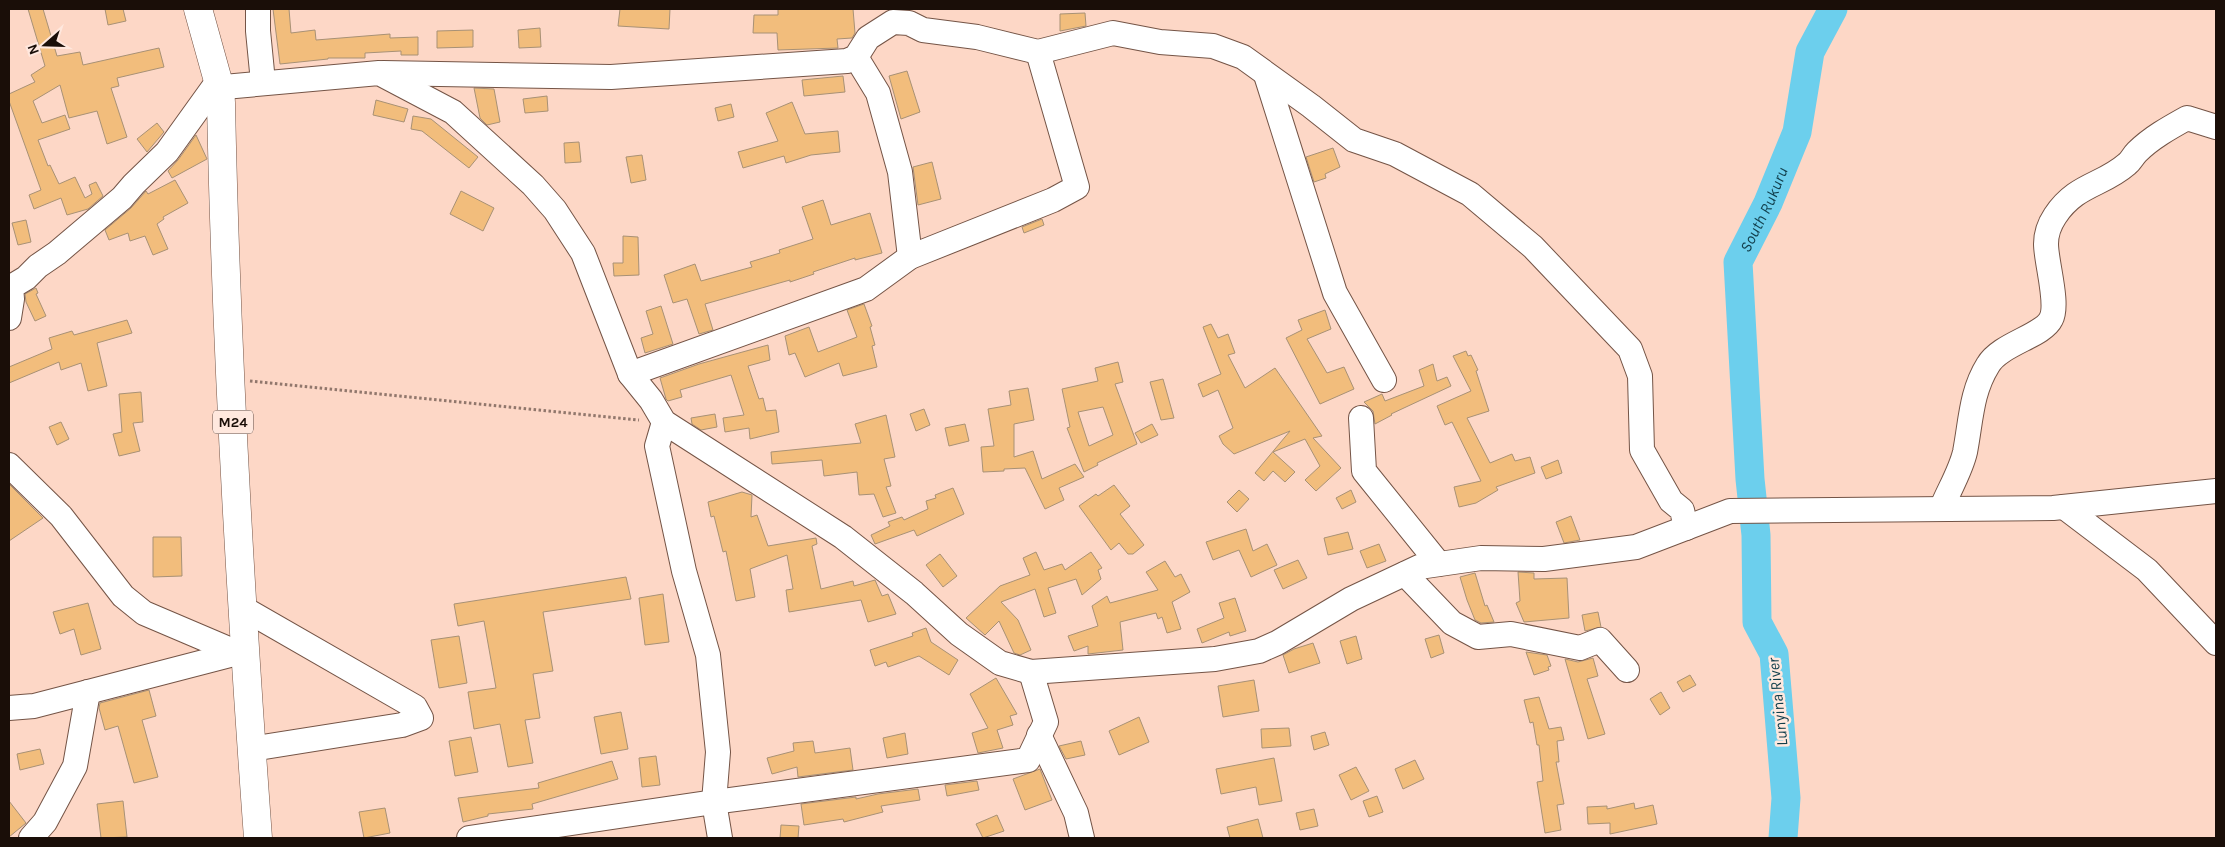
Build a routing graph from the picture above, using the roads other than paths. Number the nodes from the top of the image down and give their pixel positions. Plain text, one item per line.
1 (198, 9) edge
2 (258, 9) edge
3 (1038, 52) junction
4 (856, 57) junction
5 (379, 73) junction
6 (1266, 75) junction
7 (263, 82) junction
8 (220, 88) junction
9 (2216, 127) edge
10 (910, 257) junction
11 (9, 318) edge
12 (630, 374) junction
13 (1384, 380) dead end
14 (1361, 418) dead end
15 (664, 422) junction
16 (9, 466) edge
17 (2216, 491) edge
18 (1942, 507) junction
19 (2064, 507) junction
20 (1686, 528) junction
21 (1439, 564) junction
22 (1405, 574) junction
23 (241, 607) junction
24 (2216, 643) edge
25 (241, 654) junction
26 (1627, 670) dead end
27 (1032, 672) junction
28 (88, 692) junction
29 (9, 708) edge
30 (1039, 735) junction
31 (251, 749) junction
32 (714, 802) junction
33 (722, 837) edge
34 (31, 838) edge
35 (258, 838) edge
36 (469, 838) edge
37 (1082, 838) edge

1 - 8 main road, M24
2 - 7 street
3 - 4 street
3 - 6 street
3 - 10 street
4 - 5 street
4 - 10 street
5 - 7 street
5 - 12 street
6 - 13 street
6 - 20 street
7 - 8 street
8 - 11 street
8 - 23 main road, M24
9 - 18 street
10 - 12 street
12 - 15 street
14 - 21 street
15 - 27 street
15 - 32 street
16 - 25 street
17 - 19 street
18 - 19 street
18 - 20 street
19 - 24 street
20 - 21 street
21 - 22 street
22 - 26 street
22 - 27 street
23 - 25 main road, M24
23 - 31 street
25 - 28 street
25 - 31 main road, M24
27 - 30 street
28 - 29 street
28 - 34 street
30 - 32 street
30 - 37 street
31 - 35 main road, M24
32 - 33 street
32 - 36 street

